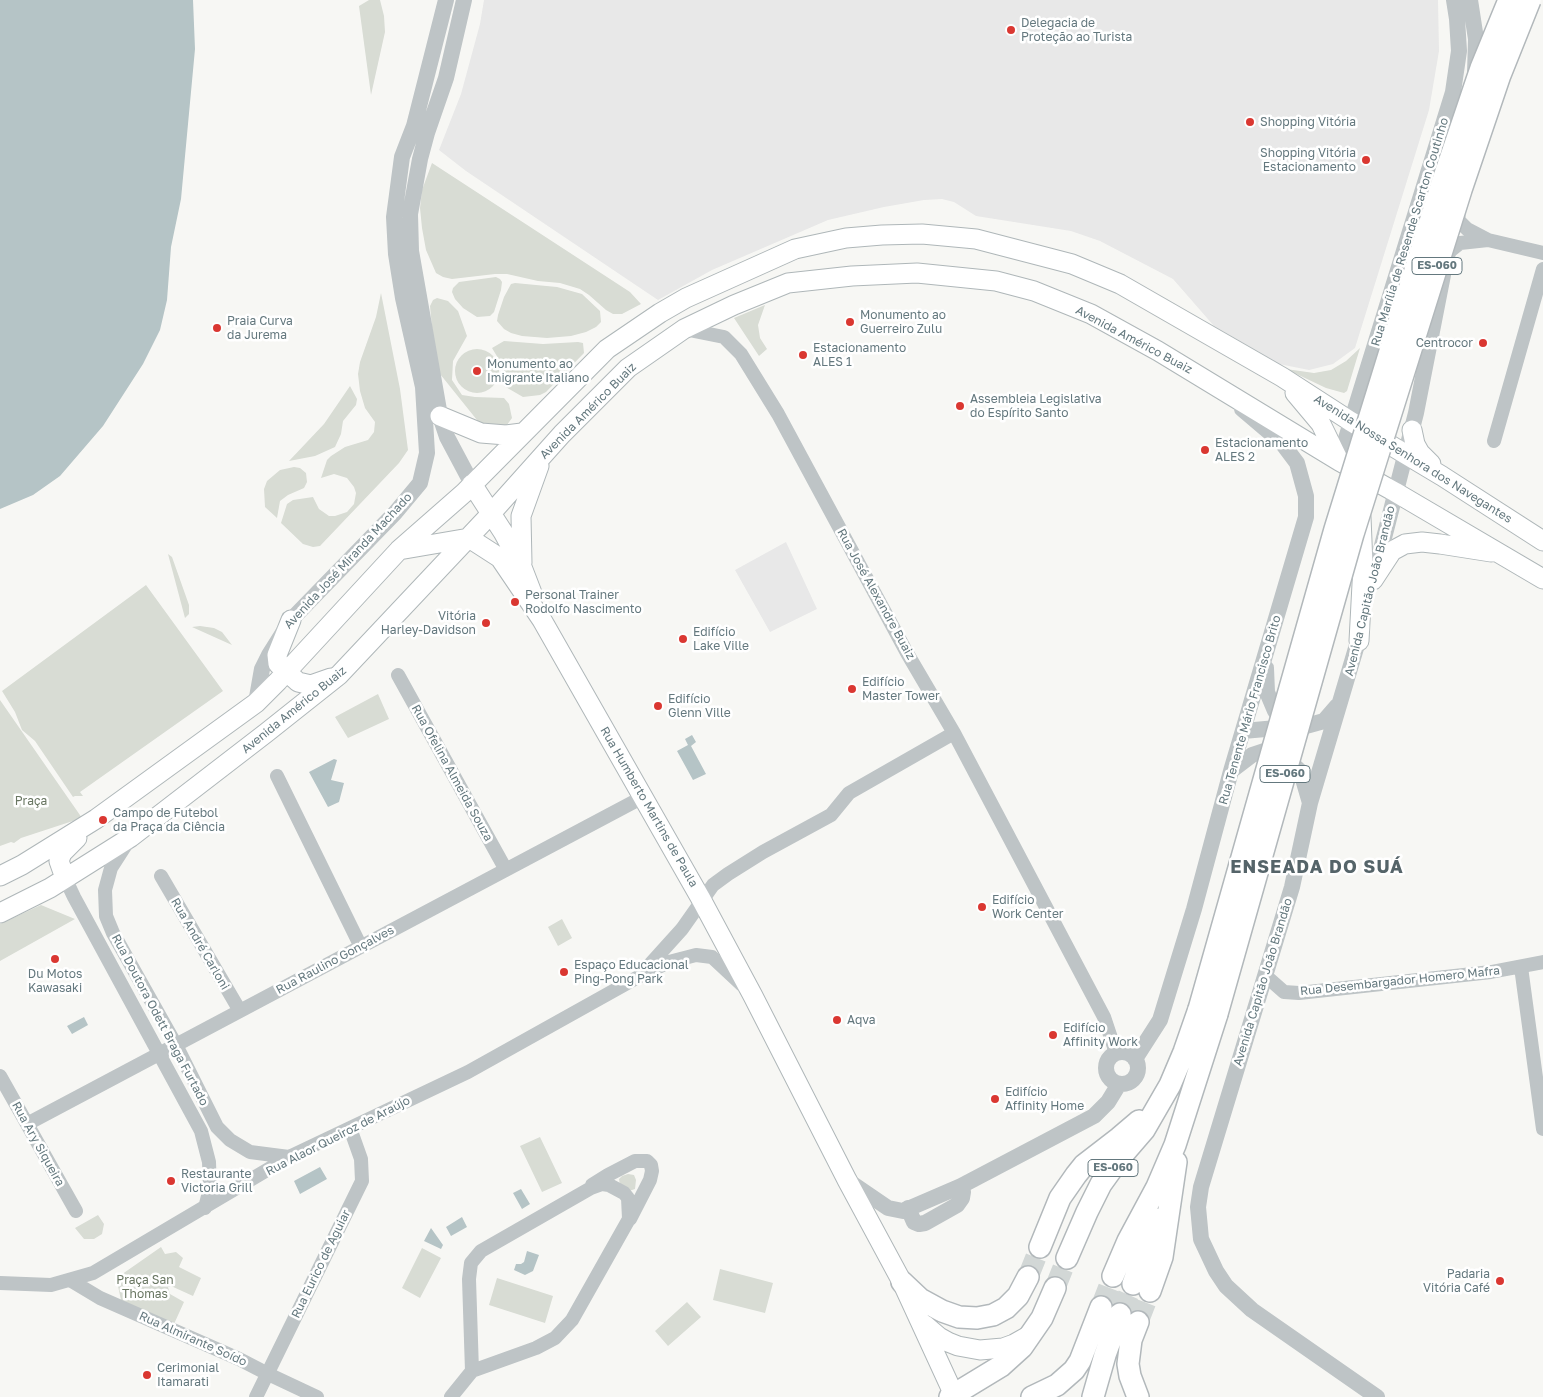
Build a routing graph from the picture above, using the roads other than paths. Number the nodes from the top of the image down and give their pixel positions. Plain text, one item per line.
1 (446, 0) edge
2 (464, 0) edge
3 (1454, 0) edge
4 (1470, 0) edge
5 (1509, 0) edge
6 (1530, 0) edge
7 (1456, 204) junction
8 (1488, 240) junction
9 (1543, 253) edge
10 (1445, 263) junction
11 (1543, 268) edge
12 (684, 329) junction
13 (1282, 377) junction
14 (1215, 385) junction
15 (440, 416) junction
16 (1350, 422) junction
17 (1412, 430) junction
18 (522, 434) junction
19 (1494, 441) dead end
20 (1405, 453) junction
21 (544, 454) junction
22 (1339, 461) junction
23 (1442, 476) junction
24 (472, 484) junction
25 (1395, 492) junction
26 (492, 514) junction
27 (469, 538) junction
28 (1543, 541) edge
29 (398, 550) junction
30 (1503, 554) junction
31 (522, 566) junction
32 (1373, 580) junction
33 (1543, 580) edge
34 (291, 620) junction
35 (542, 620) junction
36 (1359, 641) junction
37 (1265, 658) junction
38 (286, 673) junction
39 (339, 675) junction
40 (398, 675) dead end
41 (256, 703) junction
42 (1340, 703) junction
43 (1306, 726) junction
44 (1243, 731) junction
45 (954, 733) junction
46 (1231, 771) junction
47 (278, 776) dead end
48 (129, 797) junction
49 (644, 797) junction
50 (1310, 803) junction
51 (131, 837) junction
52 (506, 870) junction
53 (0, 876) edge
54 (161, 876) dead end
55 (65, 878) junction
56 (702, 899) junction
57 (0, 913) edge
58 (361, 947) junction
59 (1543, 962) edge
60 (1521, 967) junction
61 (1266, 971) junction
62 (640, 976) junction
63 (753, 996) junction
64 (240, 1011) junction
65 (1208, 1011) junction
66 (176, 1045) junction
67 (159, 1054) junction
68 (1116, 1054) junction
69 (1135, 1059) junction
70 (0, 1076) edge
71 (1119, 1084) junction
72 (1170, 1085) junction
73 (1183, 1120) junction
74 (26, 1124) junction
75 (350, 1128) junction
76 (1543, 1129) edge
77 (290, 1157) junction
78 (847, 1180) junction
79 (578, 1195) junction
80 (205, 1208) junction
81 (76, 1211) dead end
82 (629, 1219) junction
83 (1040, 1247) tunnel mouth
84 (1067, 1258) tunnel mouth
85 (1028, 1277) tunnel mouth
86 (70, 1280) junction
87 (902, 1282) junction
88 (1, 1284) edge
89 (1055, 1288) tunnel mouth
90 (1120, 1314) junction
91 (922, 1322) junction
92 (1033, 1333) junction
93 (472, 1371) junction
94 (268, 1374) junction
95 (953, 1396) edge
96 (256, 1397) edge
97 (317, 1397) edge
98 (451, 1397) edge
99 (1032, 1397) edge
100 (1093, 1397) edge
101 (1138, 1397) edge
102 (1377, 1397) edge

1 - 34 street, Avenida José Miranda Machado
2 - 15 street
3 - 16 street, Rua Marília de Resende Scarton Coutinho
4 - 7 street
5 - 65 main road, ES-060, bridge
6 - 65 main road, ES-060, bridge
7 - 8 street
7 - 10 street
8 - 9 street
8 - 10 street
10 - 17 street
11 - 19 street
12 - 14 main road, Avenida Américo Buaiz
12 - 21 main road, Avenida Américo Buaiz
12 - 45 street, Rua José Alexandre Buaiz
13 - 16 main road, Avenida Nossa Senhora dos Navegantes
13 - 18 main road
13 - 22 main road
14 - 22 main road, Avenida Américo Buaiz
14 - 37 street, Rua Tenente Mário Francisco Brito
15 - 18 main road
15 - 24 street
16 - 20 main road, Avenida Nossa Senhora dos Navegantes
16 - 22 street, Rua Marília de Resende Scarton Coutinho
17 - 20 street
17 - 23 main road
18 - 24 main road
20 - 23 main road, Avenida Nossa Senhora dos Navegantes
20 - 25 street
21 - 26 main road, Avenida Américo Buaiz
21 - 31 main road
22 - 25 main road
22 - 36 main road
23 - 28 main road, Avenida Nossa Senhora dos Navegantes
24 - 26 main road, Rua Humberto Martins de Paula
24 - 29 main road
25 - 30 main road
25 - 32 street, Avenida Capitão João Brandão
26 - 27 main road, Avenida Américo Buaiz
26 - 31 main road, Rua Humberto Martins de Paula
27 - 29 main road
27 - 35 main road, Rua Humberto Martins de Paula
27 - 39 main road, Avenida Américo Buaiz
29 - 38 main road
30 - 32 main road
30 - 33 main road
31 - 35 main road, Rua Humberto Martins de Paula
32 - 36 street, Avenida Capitão João Brandão
34 - 38 main road
34 - 41 street, Avenida José Miranda Machado
35 - 49 main road, Rua Humberto Martins de Paula
36 - 42 street, Avenida Capitão João Brandão
37 - 43 street
37 - 44 street, Rua Tenente Mário Francisco Brito
38 - 39 main road
38 - 41 main road
39 - 51 main road, Avenida Américo Buaiz
40 - 52 street, Rua Ofelina Almeida Souza
41 - 48 main road
42 - 43 street
42 - 50 street, Avenida Capitão João Brandão
43 - 44 street
44 - 46 street, Rua Tenente Mário Francisco Brito
45 - 56 street, Rua Alaor Queiroz de Araújo
45 - 68 street, Rua José Alexandre Buaiz
46 - 50 street
46 - 69 street, Rua Tenente Mário Francisco Brito
47 - 58 street
48 - 53 main road
48 - 55 main road
49 - 52 street, Rua Raulino Gonçalves
49 - 56 main road, Rua Humberto Martins de Paula
50 - 61 street, Avenida Capitão João Brandão
51 - 55 main road, Avenida Américo Buaiz
51 - 66 street, Rua Doutora Odett Braga Furtado
52 - 58 street, Rua Raulino Gonçalves
54 - 64 street, Rua André Carloni
55 - 57 main road, Avenida Américo Buaiz
55 - 67 street, Rua Doutora Odett Braga Furtado
56 - 62 street, Rua Alaor Queiroz de Araújo
56 - 63 main road, Rua Humberto Martins de Paula
58 - 64 street, Rua Raulino Gonçalves
59 - 60 street, Rua Desembargador Homero Mafra
60 - 61 street, Rua Desembargador Homero Mafra
60 - 76 street
61 - 102 street, Avenida Capitão João Brandão
62 - 63 street, Rua Alaor Queiroz de Araújo
62 - 75 street, Rua Alaor Queiroz de Araújo
63 - 78 main road, Rua Humberto Martins de Paula
64 - 66 street, Rua Raulino Gonçalves
65 - 72 main road, ES-060
65 - 73 main road, ES-060
66 - 67 street, Rua Raulino Gonçalves
66 - 77 street, Rua Doutora Odett Braga Furtado
67 - 74 street, Rua Raulino Gonçalves
67 - 80 street, Rua Doutora Odett Braga Furtado
68 - 69 street
68 - 71 street
69 - 71 street
70 - 74 street, Rua Ary Siqueira
71 - 78 street
72 - 83 main road
72 - 84 main road, ES-060
73 - 73 main road, ES-060
74 - 81 street, Rua Ary Siqueira
75 - 77 street, Rua Alaor Queiroz de Araújo
75 - 94 street, Rua Eurico de Aguiar
77 - 80 street, Rua Alaor Queiroz de Araújo
78 - 87 main road, Rua Humberto Martins de Paula
79 - 82 street
79 - 82 street
79 - 93 street
80 - 86 street, Rua Alaor Queiroz de Araújo
82 - 93 street
85 - 87 main road
86 - 88 street, Rua Alaor Queiroz de Araújo
86 - 94 street, Rua Almirante Soído
87 - 91 main road, Rua Humberto Martins de Paula
89 - 92 main road
90 - 99 main road
90 - 100 main road
90 - 101 main road
91 - 92 main road
91 - 95 main road, Rua Humberto Martins de Paula
92 - 95 main road
93 - 98 street
94 - 96 street, Rua Eurico de Aguiar
94 - 97 street, Rua Almirante Soído

